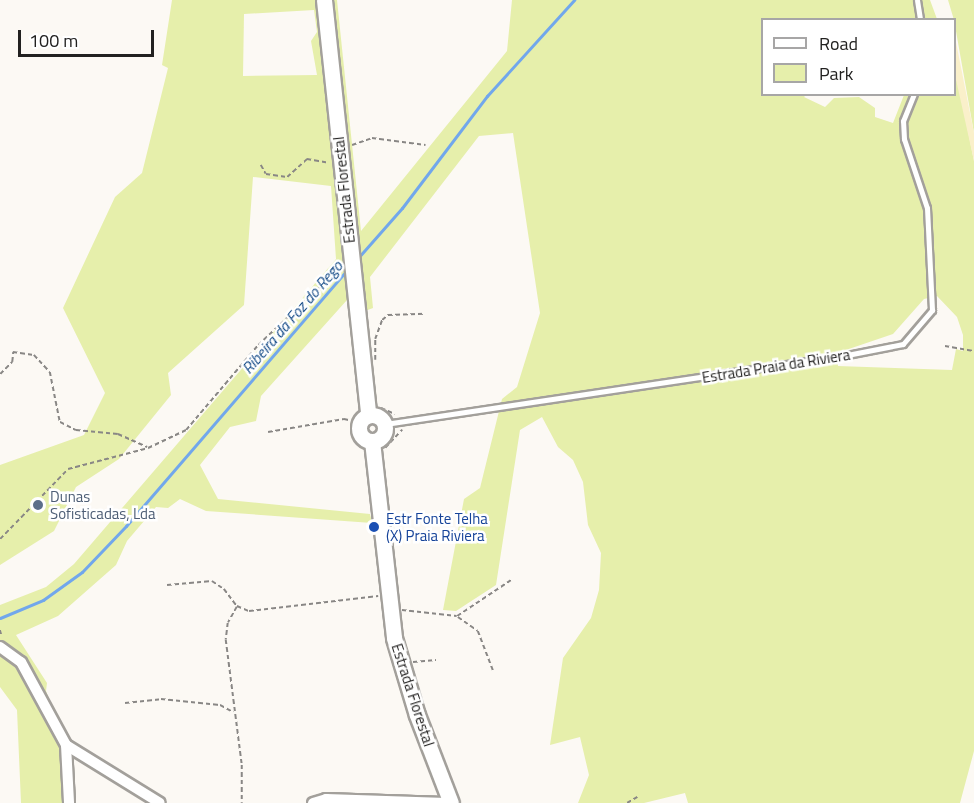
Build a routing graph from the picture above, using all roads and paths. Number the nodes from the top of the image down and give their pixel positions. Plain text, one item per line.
1 (324, 0) edge
2 (917, 0) edge
3 (920, 18) edge
4 (913, 96) edge
5 (351, 254) junction
6 (425, 314) dead end
7 (945, 345) dead end
8 (974, 351) edge
9 (375, 369) dead end
10 (0, 374) edge
11 (364, 419) junction
12 (385, 424) junction
13 (407, 427) dead end
14 (268, 432) dead end
15 (372, 441) junction
16 (148, 448) junction
17 (383, 453) dead end
18 (0, 539) edge
19 (511, 580) dead end
20 (167, 585) dead end
21 (388, 602) junction
22 (237, 606) junction
23 (457, 616) junction
24 (0, 647) edge
25 (436, 660) dead end
26 (401, 663) junction
27 (492, 670) dead end
28 (125, 704) dead end
29 (233, 713) junction
30 (66, 745) junction
31 (637, 797) dead end
32 (69, 803) edge
33 (160, 803) edge
34 (242, 803) edge
35 (313, 803) edge
36 (446, 803) edge
37 (451, 803) edge
38 (627, 803) edge

1 - 5 main road, Estrada Florestal
2 - 3 lane
4 - 12 lane, Estrada Praia da Riviera
5 - 11 main road, Estrada Florestal
5 - 16 path
6 - 9 path
7 - 8 path
10 - 16 path
11 - 12 main road
11 - 14 path
11 - 15 main road
12 - 15 main road
13 - 17 path
15 - 21 main road, Estrada Florestal
16 - 18 path
19 - 23 path
20 - 22 path
21 - 22 path
21 - 23 path
21 - 26 main road, Estrada Florestal
22 - 29 path
23 - 27 path
24 - 30 street
25 - 26 path
26 - 37 main road, Estrada Florestal
28 - 29 path
29 - 34 path
30 - 32 street
30 - 33 street
31 - 38 path
35 - 36 street

